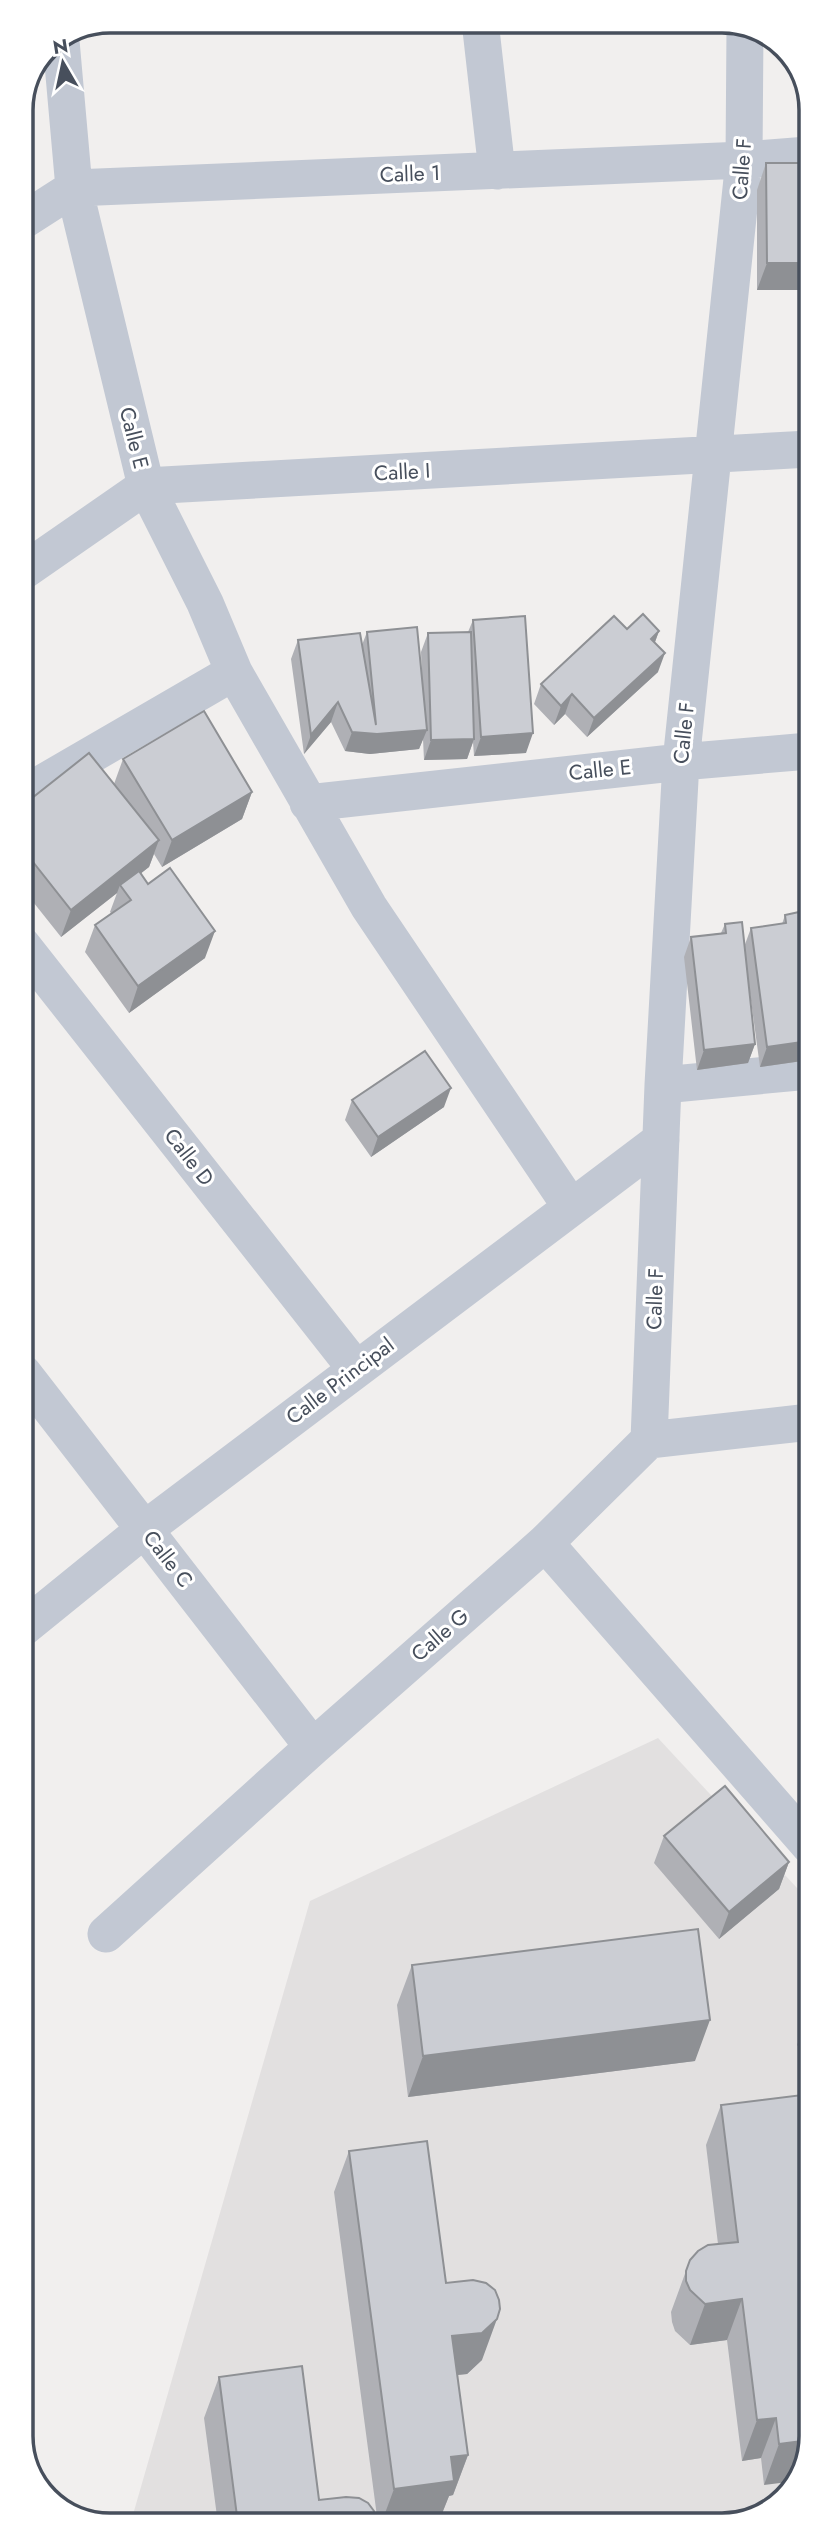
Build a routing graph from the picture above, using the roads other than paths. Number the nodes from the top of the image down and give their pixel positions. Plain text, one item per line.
1 (481, 33) edge
2 (745, 37) edge
3 (62, 51) edge
4 (799, 156) edge
5 (744, 160) junction
6 (497, 171) junction
7 (74, 188) junction
8 (33, 214) edge
9 (799, 450) edge
10 (715, 455) junction
11 (146, 486) junction
12 (33, 564) edge
13 (234, 672) junction
14 (799, 752) edge
15 (681, 762) junction
16 (33, 789) edge
17 (308, 803) junction
18 (33, 959) edge
19 (799, 1072) edge
20 (663, 1085) junction
21 (662, 1140) junction
22 (571, 1207) junction
23 (356, 1369) junction
24 (33, 1386) edge
25 (799, 1423) edge
26 (649, 1440) junction
27 (145, 1529) junction
28 (545, 1543) junction
29 (33, 1620) edge
30 (313, 1746) junction
31 (799, 1833) edge
32 (106, 1934) dead end

1 - 6 street
2 - 5 street, Calle F
3 - 7 street, Calle E
4 - 5 street, Calle 1
5 - 6 street, Calle 1
5 - 10 street, Calle F
6 - 7 street, Calle 1
7 - 8 street
7 - 11 street, Calle E
9 - 10 street, Calle I
10 - 11 street, Calle I
10 - 15 street, Calle F
11 - 12 street
11 - 13 street, Calle E
13 - 16 street
13 - 17 street, Calle E
14 - 15 street, Calle E
15 - 17 street, Calle E
15 - 20 street, Calle F
17 - 22 street, Calle E
18 - 23 street, Calle D
19 - 20 street
20 - 21 street, Calle F
21 - 22 street, Calle Principal
21 - 26 street, Calle F
22 - 23 street, Calle Principal
23 - 27 street, Calle Principal
24 - 27 street, Calle C
25 - 26 street
26 - 28 street, Calle G
27 - 29 street, Calle Principal
27 - 30 street, Calle C
28 - 30 street, Calle G
28 - 31 street
30 - 32 street, Calle G

